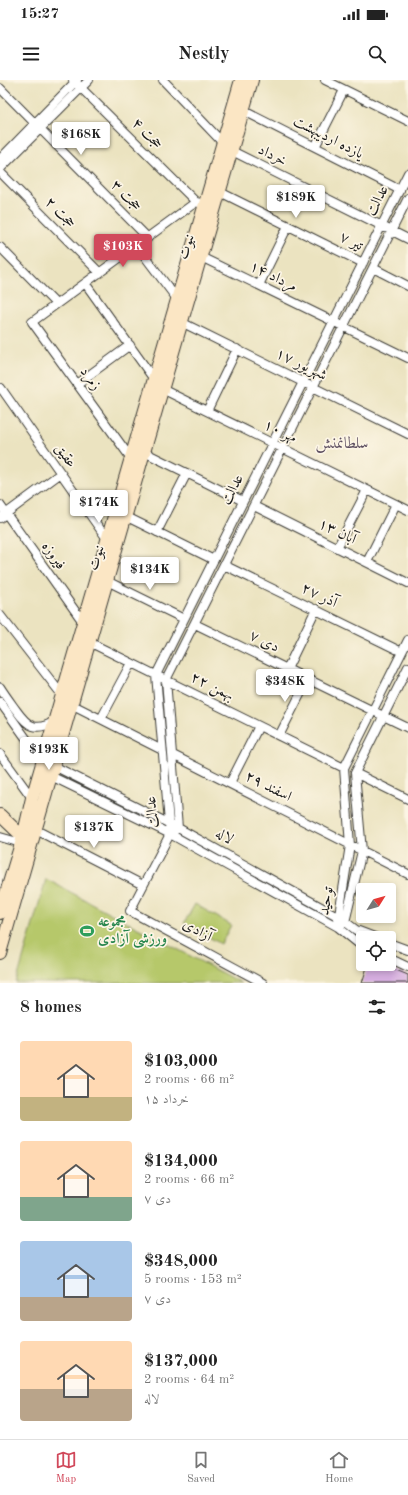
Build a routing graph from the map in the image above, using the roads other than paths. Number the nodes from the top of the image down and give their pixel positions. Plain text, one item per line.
1 (89, 80) edge
2 (163, 80) edge
3 (240, 80) edge
4 (252, 80) edge
5 (325, 80) edge
6 (75, 81) edge
7 (0, 88) edge
8 (81, 88) junction
9 (344, 90) junction
10 (244, 111) junction
11 (408, 121) edge
12 (38, 126) junction
13 (222, 142) junction
14 (315, 147) junction
15 (232, 151) junction
16 (0, 159) edge
17 (0, 171) edge
18 (408, 173) edge
19 (400, 190) junction
20 (220, 192) junction
21 (408, 198) edge
22 (200, 203) junction
23 (288, 226) junction
24 (382, 226) junction
25 (391, 231) junction
26 (148, 238) junction
27 (408, 239) edge
28 (137, 246) junction
29 (0, 247) edge
30 (201, 257) junction
31 (363, 264) junction
32 (372, 268) junction
33 (100, 273) junction
34 (85, 283) junction
35 (259, 285) junction
36 (408, 286) edge
37 (176, 299) junction
38 (56, 304) junction
39 (176, 320) junction
40 (334, 322) junction
41 (344, 326) junction
42 (130, 345) junction
43 (237, 349) junction
44 (408, 358) edge
45 (153, 378) junction
46 (303, 382) junction
47 (77, 384) junction
48 (313, 387) junction
49 (1, 388) edge
50 (162, 389) junction
51 (207, 411) junction
52 (408, 434) edge
53 (272, 443) junction
54 (282, 448) junction
55 (144, 452) junction
56 (130, 457) junction
57 (61, 473) junction
58 (187, 473) junction
59 (367, 490) junction
60 (244, 501) junction
61 (396, 504) junction
62 (0, 505) edge
63 (254, 506) junction
64 (408, 510) edge
65 (3, 515) edge
66 (125, 516) junction
67 (157, 532) junction
68 (107, 539) junction
69 (337, 548) junction
70 (214, 560) junction
71 (367, 562) junction
72 (224, 564) junction
73 (107, 581) junction
74 (408, 583) edge
75 (316, 609) junction
76 (0, 615) edge
77 (184, 619) junction
78 (83, 622) junction
79 (195, 624) junction
80 (408, 640) edge
81 (89, 642) junction
82 (402, 652) junction
83 (131, 663) junction
84 (408, 667) edge
85 (287, 669) junction
86 (156, 675) junction
87 (308, 679) junction
88 (166, 680) junction
89 (0, 687) edge
90 (62, 695) junction
91 (0, 702) edge
92 (72, 704) junction
93 (372, 711) junction
94 (384, 716) junction
95 (101, 720) junction
96 (55, 721) junction
97 (259, 726) junction
98 (408, 728) edge
99 (279, 736) junction
100 (162, 750) junction
101 (0, 754) edge
102 (173, 755) junction
103 (344, 768) junction
104 (355, 773) junction
105 (46, 775) junction
106 (230, 783) junction
107 (32, 798) junction
108 (408, 799) edge
109 (0, 814) edge
110 (168, 823) junction
111 (178, 828) junction
112 (36, 830) junction
113 (170, 834) junction
114 (0, 838) edge
115 (22, 840) junction
116 (350, 845) junction
117 (362, 851) junction
118 (408, 874) edge
119 (143, 885) junction
120 (7, 895) edge
121 (0, 913) edge
122 (340, 922) junction
123 (359, 931) edge
124 (356, 941) edge
125 (396, 946) edge
126 (408, 950) edge
127 (0, 953) edge
128 (396, 961) edge
129 (408, 967) edge
130 (263, 983) edge

1 - 8 street
2 - 13 street
3 - 13 street, نبوت
4 - 10 street, نبوت
5 - 9 street
6 - 8 street, حجت ۴
6 - 12 street
7 - 12 street, حجت ۳
8 - 12 street
8 - 22 street, حجت ۴
9 - 11 street
9 - 14 street
10 - 14 street, یازده اردیبهشت
10 - 15 street, نبوت
12 - 16 street
12 - 17 street
12 - 26 street, حجت ۳
13 - 22 street, نبوت
14 - 19 street, یازده اردیبهشت
15 - 20 street, نبوت
15 - 24 street, خرداد
17 - 33 street, حجت ۲
18 - 19 street, عدالت
19 - 24 street, عدالت
20 - 23 street, ۷ تیر
20 - 30 street, نبوت
21 - 25 street, عدالت
22 - 26 street
22 - 37 street, نبوت
23 - 31 street, ۷ تیر
23 - 35 street
24 - 25 street, خرداد
24 - 31 street, عدالت
25 - 27 street, خرداد
25 - 32 street, عدالت
26 - 28 street
28 - 33 street
28 - 37 street
29 - 38 street
30 - 35 street, ۱۴ مرداد
30 - 39 street, نبوت
31 - 40 street, عدالت
32 - 36 street, ۷ تیر
32 - 41 street, عدالت
33 - 34 street
34 - 38 street
34 - 42 street
35 - 40 street, ۱۴ مرداد
37 - 39 street, نبوت
38 - 47 street, زمرد
39 - 43 street, ۱۷ شهریور
39 - 45 street, نبوت
39 - 50 street, نبوت
40 - 41 street, ۱۴ مرداد
40 - 46 street, عدالت
41 - 44 street
41 - 48 street, عدالت
42 - 45 street
42 - 47 street
43 - 46 street, ۱۷ شهریور
43 - 51 street
45 - 56 street, نبوت
46 - 48 street, ۱۷ شهریور
46 - 53 street, عدالت
47 - 56 street, زمرد
48 - 52 street, ۱۷ شهریور
48 - 54 street, عدالت
49 - 57 street, عقیق
50 - 51 street, ۱۰ مهر
50 - 55 street, نبوت
51 - 53 street, ۱۰ مهر
53 - 54 street, ۱۰ مهر
53 - 60 street, عدالت
54 - 59 street, ۱۰ مهر
54 - 63 street, عدالت
55 - 58 street
55 - 66 street, نبوت
56 - 68 street, نبوت
57 - 65 street
57 - 68 street, عقیق
58 - 60 street
58 - 67 street
59 - 61 street, ۱۰ مهر
59 - 69 street
60 - 70 street, عدالت
61 - 64 street, ۱۰ مهر
61 - 71 street
62 - 65 street, فیروزه
63 - 69 street, ۱۳ آبان
63 - 72 street, عدالت
65 - 78 street, فیروزه
66 - 67 street
66 - 73 street, نبوت
67 - 70 street
68 - 78 street, نبوت
69 - 71 street, ۱۳ آبان
70 - 77 street, عدالت
71 - 74 street, ۱۳ آبان
72 - 75 street, ۲۷ آذر
72 - 79 street, عدالت
73 - 77 street
73 - 81 street, نبوت
75 - 82 street, ۲۷ آذر
75 - 85 street
76 - 90 street
77 - 86 street, عدالت
78 - 90 street, نبوت
79 - 85 street, ۷ دی
79 - 88 street, عدالت
80 - 82 street
81 - 83 street, ۲۲ بهمن
81 - 92 street, نبوت
82 - 93 street
83 - 86 street, ۲۲ بهمن
83 - 95 street
84 - 94 street
85 - 87 street, ۷ دی
86 - 88 street, ۲۲ بهمن
86 - 100 street, عدالت
87 - 93 street, ۷ دی
87 - 99 street
88 - 97 street, ۲۲ بهمن
88 - 102 street, عدالت
89 - 96 street
90 - 96 street, نبوت
91 - 105 street, لاله
92 - 95 street
92 - 105 street, نبوت
93 - 94 street, ۷ دی
93 - 103 street
94 - 98 street, ۷ دی
94 - 104 street
95 - 100 street
96 - 105 street, نبوت
97 - 99 street, ۲۲ بهمن
97 - 106 street
99 - 103 street, ۲۲ بهمن
100 - 110 street, عدالت
101 - 107 street
102 - 106 street, ۲۹ اسفند
102 - 111 street, عدالت
103 - 116 street, توحید
104 - 108 street
104 - 117 street, توحید
105 - 107 street, نبوت
105 - 110 street, لاله
105 - 112 street, نبوت
105 - 113 street, لاله
106 - 116 street, ۲۹ اسفند
107 - 115 street, نبوت
109 - 115 street
110 - 111 street, لاله
110 - 113 street, عدالت
111 - 113 street, عدالت
111 - 122 street, لاله
112 - 119 street
112 - 120 street, نبوت
113 - 119 street, آزادی
113 - 122 street, لاله
114 - 115 street
115 - 120 street, نبوت
116 - 117 street, ۲۹ اسفند
116 - 122 street, توحید
117 - 118 street
117 - 122 street, توحید
119 - 130 street, آزادی
120 - 121 street, نبوت
120 - 127 street, نبوت
122 - 123 street, لاله
122 - 124 street, لاله
125 - 126 street
128 - 129 street

